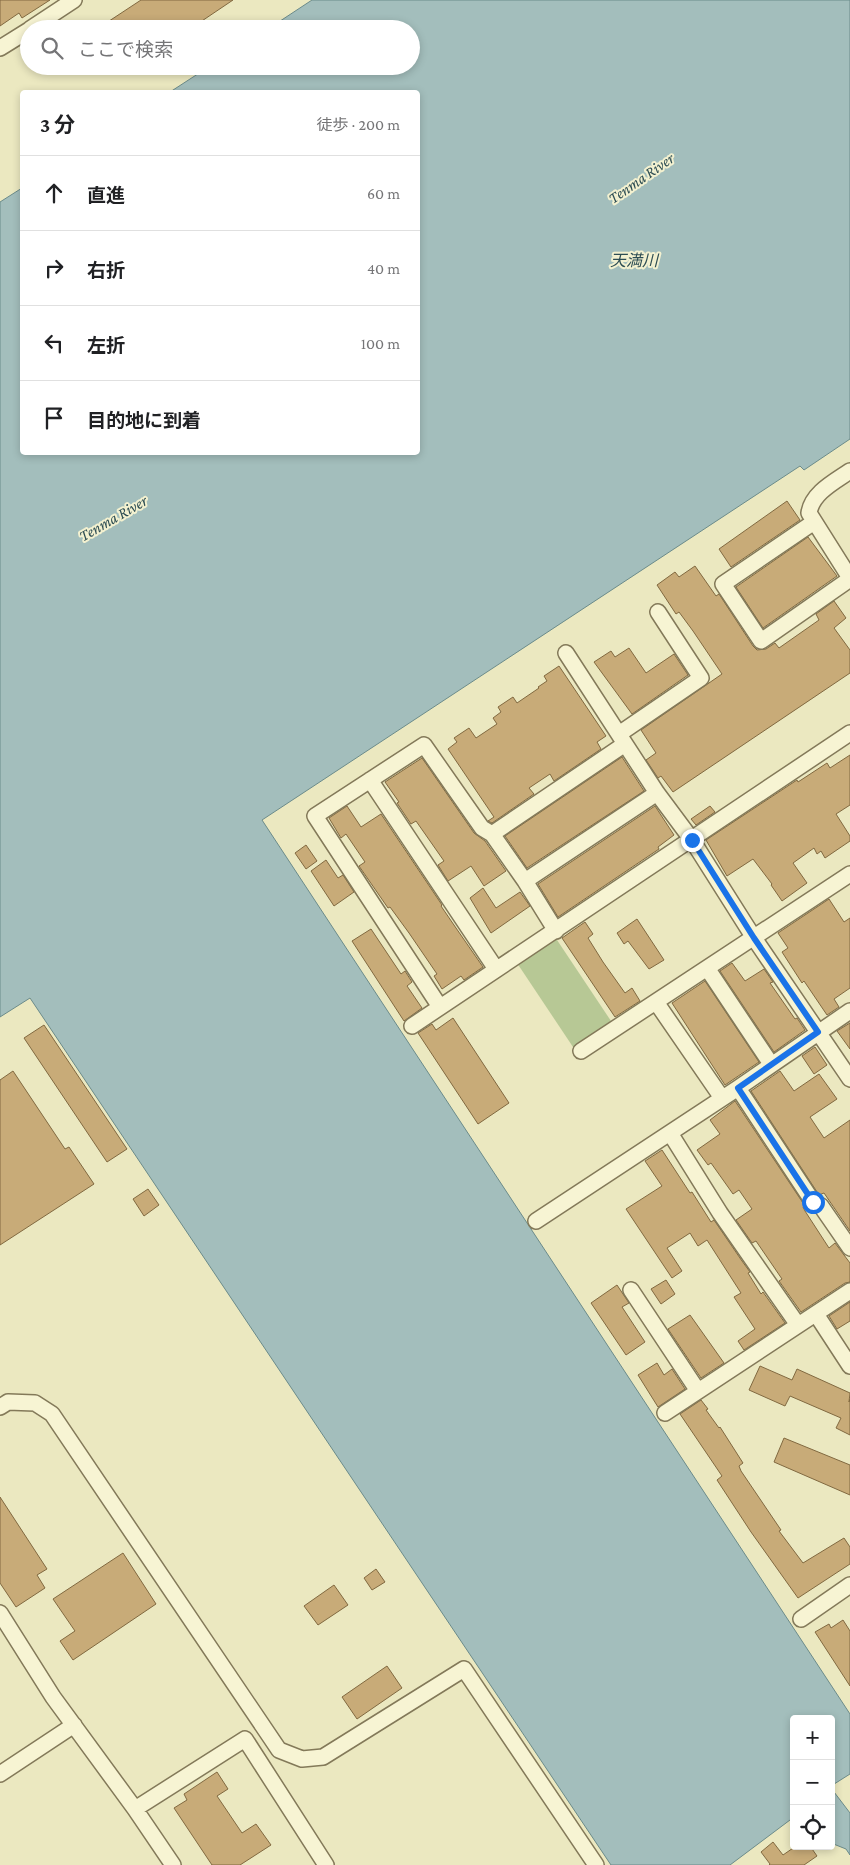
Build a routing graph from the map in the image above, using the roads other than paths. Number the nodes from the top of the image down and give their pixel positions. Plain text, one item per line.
1 (74, 0) edge
2 (43, 20) edge
3 (20, 35) edge
4 (0, 48) edge
5 (850, 472) edge
6 (814, 522) junction
7 (850, 578) edge
8 (658, 612) dead end
9 (566, 653) dead end
10 (850, 733) edge
11 (622, 739) junction
12 (370, 780) junction
13 (657, 792) junction
14 (492, 834) junction
15 (692, 840) junction
16 (850, 874) edge
17 (525, 881) junction
18 (556, 931) junction
19 (754, 938) junction
20 (707, 968) junction
21 (496, 969) junction
22 (656, 1002) junction
23 (440, 1007) junction
24 (850, 1011) edge
25 (412, 1026) dead end
26 (818, 1032) junction
27 (581, 1051) dead end
28 (771, 1064) junction
29 (850, 1079) edge
30 (738, 1088) junction
31 (722, 1098) junction
32 (670, 1133) junction
33 (536, 1220) dead end
34 (850, 1248) edge
35 (631, 1290) dead end
36 (850, 1291) edge
37 (816, 1314) junction
38 (798, 1325) junction
39 (848, 1358) edge
40 (698, 1391) junction
41 (0, 1407) edge
42 (665, 1413) dead end
43 (850, 1585) edge
44 (0, 1613) edge
45 (801, 1620) dead end
46 (74, 1725) junction
47 (0, 1774) edge
48 (135, 1809) junction
49 (173, 1865) edge
50 (326, 1865) edge
51 (596, 1865) edge

1 - 2 street
3 - 4 street
5 - 6 street
6 - 7 street
6 - 7 street
8 - 11 street
9 - 11 street
10 - 15 street
11 - 13 street
11 - 14 street
12 - 14 street
12 - 21 street
12 - 23 street
13 - 15 street
13 - 17 street
14 - 17 street
15 - 18 street
15 - 19 street
16 - 19 street
17 - 18 street
18 - 21 street
19 - 20 street
19 - 26 street
20 - 22 street
20 - 28 street
21 - 23 street
22 - 27 street
22 - 31 street
23 - 25 street
24 - 26 street
26 - 28 street
26 - 29 street
28 - 30 street
30 - 31 street
30 - 34 street
31 - 32 street
32 - 33 street
32 - 38 street
35 - 40 street
36 - 37 street
37 - 38 street
37 - 39 street
38 - 40 street
40 - 42 street
41 - 51 street
43 - 45 street
44 - 46 street
46 - 47 street
46 - 48 street
48 - 49 street
48 - 50 street

